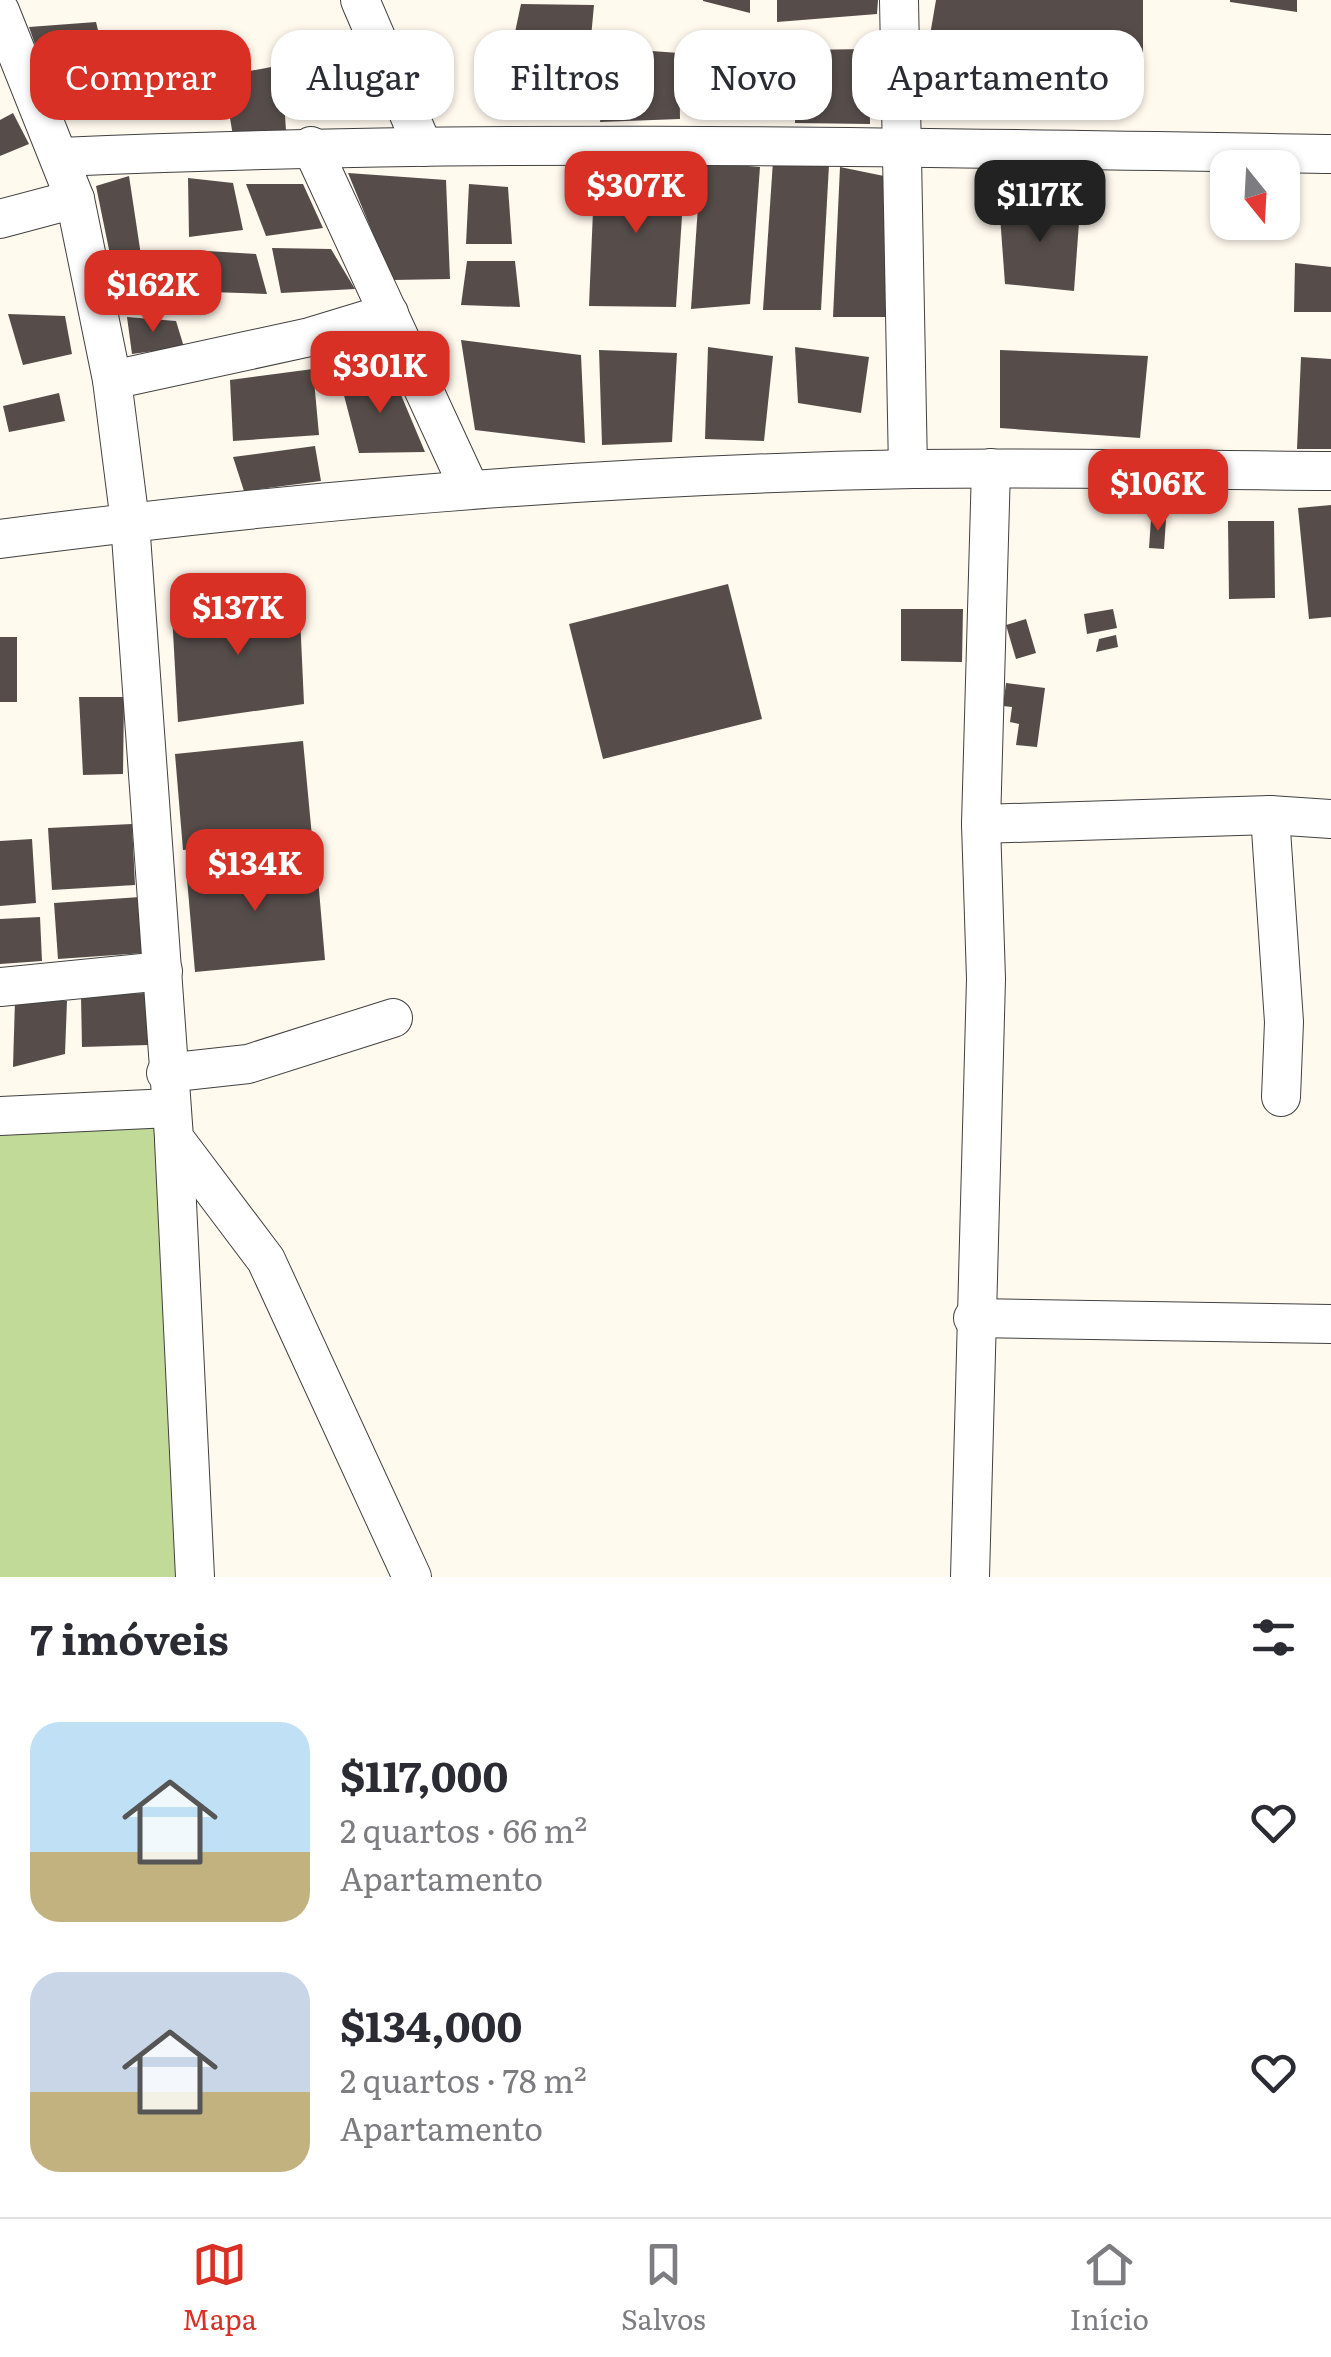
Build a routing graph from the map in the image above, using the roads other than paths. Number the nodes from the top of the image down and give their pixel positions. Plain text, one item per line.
1 (360, 0) edge
2 (899, 0) edge
3 (0, 12) edge
4 (311, 146) junction
5 (902, 147) junction
6 (423, 148) junction
7 (1331, 154) edge
8 (60, 157) junction
9 (75, 200) junction
10 (0, 219) edge
11 (389, 313) junction
12 (112, 380) junction
13 (991, 468) junction
14 (908, 470) junction
15 (1331, 471) edge
16 (470, 490) junction
17 (130, 522) junction
18 (0, 539) edge
19 (1270, 815) junction
20 (1331, 819) edge
21 (981, 824) junction
22 (163, 971) junction
23 (0, 986) edge
24 (393, 1018) dead end
25 (1282, 1097) dead end
26 (170, 1106) junction
27 (0, 1116) edge
28 (974, 1318) junction
29 (1331, 1324) edge
30 (195, 1577) edge
31 (412, 1577) edge
32 (970, 1577) edge

1 - 6 street
2 - 5 street
3 - 8 street
4 - 6 street
4 - 8 street
4 - 11 street
5 - 6 street
5 - 7 street
5 - 14 street
8 - 9 street
9 - 10 street
9 - 12 street
11 - 12 street
11 - 16 street
12 - 17 street
13 - 14 street
13 - 15 street
13 - 21 street
14 - 16 street
16 - 17 street
17 - 18 street
17 - 22 street
19 - 20 street
19 - 21 street
19 - 25 street
21 - 28 street
22 - 23 street
22 - 26 street
24 - 26 street
26 - 27 street
26 - 30 street
26 - 31 street
28 - 29 street
28 - 32 street

